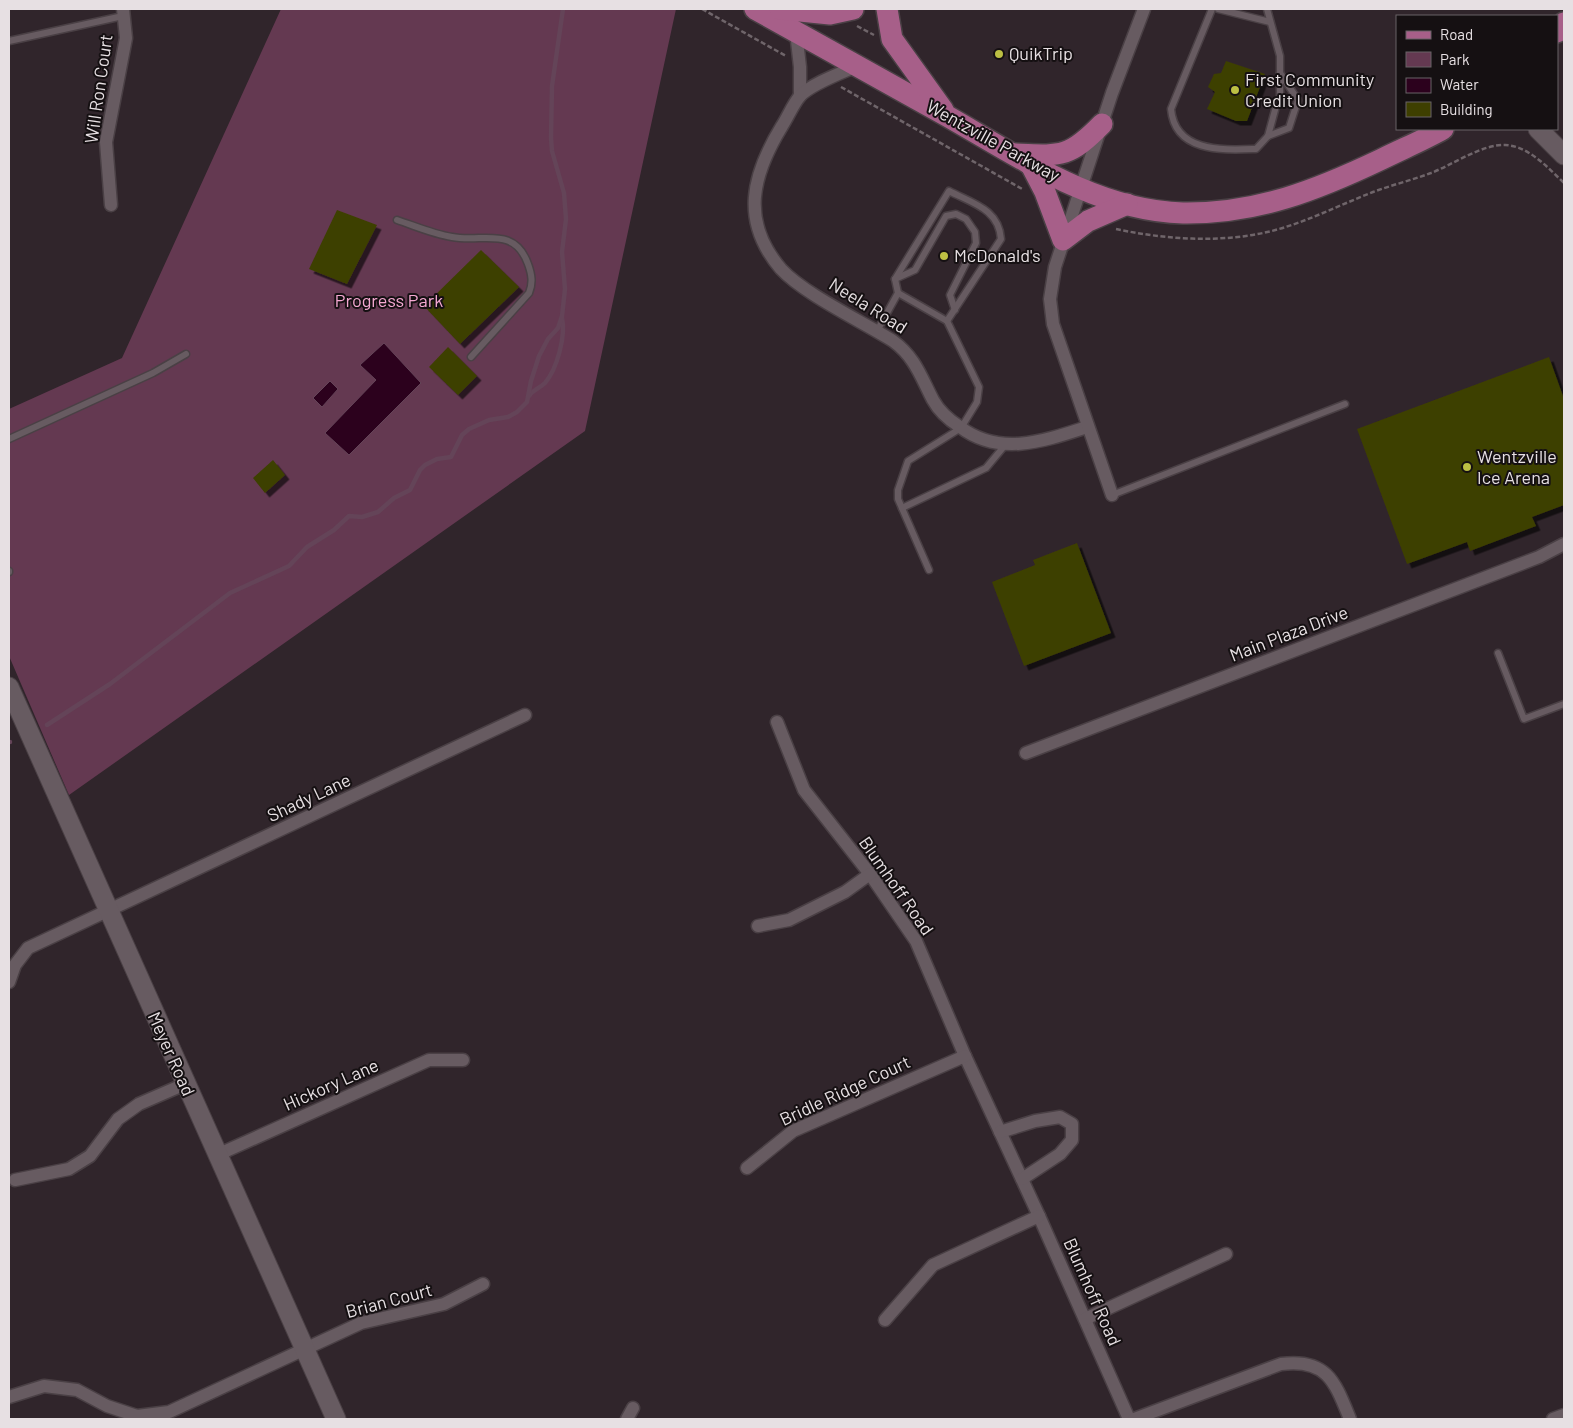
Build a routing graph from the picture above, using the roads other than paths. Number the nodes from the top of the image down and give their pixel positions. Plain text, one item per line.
1 (755, 9) edge
2 (780, 9) edge
3 (887, 9) edge
4 (1144, 9) edge
5 (1212, 9) edge
6 (1218, 9) edge
7 (1267, 9) edge
8 (123, 12) edge
9 (853, 16) edge
10 (1270, 22) junction
11 (796, 32) junction
12 (9, 41) edge
13 (857, 66) junction
14 (1280, 73) junction
15 (800, 96) junction
16 (1280, 98) dead end
17 (1276, 110) dead end
18 (948, 116) junction
19 (1102, 124) junction
20 (1441, 130) edge
21 (1539, 130) edge
22 (1268, 136) junction
23 (1012, 154) junction
24 (1564, 155) edge
25 (1031, 166) junction
26 (1081, 187) junction
27 (1127, 204) junction
28 (111, 205) dead end
29 (397, 220) dead end
30 (1063, 240) junction
31 (895, 278) junction
32 (898, 293) junction
33 (955, 310) junction
34 (947, 321) junction
35 (877, 331) junction
36 (186, 354) dead end
37 (471, 357) dead end
38 (1345, 404) dead end
39 (1087, 427) junction
40 (961, 428) junction
41 (9, 439) edge
42 (1006, 444) junction
43 (1112, 495) joint
44 (902, 508) junction
45 (1564, 544) edge
46 (929, 570) dead end
47 (1498, 653) dead end
48 (9, 687) edge
49 (1564, 704) edge
50 (525, 715) dead end
51 (777, 722) dead end
52 (1026, 754) dead end
53 (870, 874) junction
54 (108, 912) junction
55 (758, 926) dead end
56 (9, 982) edge
57 (964, 1056) junction
58 (463, 1060) dead end
59 (185, 1084) junction
60 (1000, 1132) junction
61 (217, 1155) junction
62 (747, 1168) dead end
63 (1022, 1179) junction
64 (15, 1180) dead end
65 (1039, 1216) junction
66 (1226, 1254) dead end
67 (483, 1284) dead end
68 (1085, 1319) junction
69 (885, 1320) dead end
70 (305, 1350) junction
71 (9, 1397) edge
72 (1564, 1415) edge
73 (136, 1418) edge
74 (336, 1419) edge
75 (1129, 1419) edge
76 (1134, 1419) edge
77 (1350, 1419) edge
78 (1552, 1419) edge

1 - 11 main road, Wentzville Parkway
2 - 9 main road
3 - 18 main road
4 - 19 street
5 - 22 lane
6 - 10 lane
7 - 10 lane
8 - 12 lane
8 - 28 street, Will Ron Court
10 - 14 lane
11 - 13 main road, Wentzville Parkway
11 - 15 street
13 - 15 street
13 - 18 main road, Wentzville Parkway
14 - 16 lane
14 - 22 lane
15 - 35 street, Neela Road
17 - 22 lane
18 - 23 main road, Wentzville Parkway
19 - 23 main road
19 - 26 street
20 - 27 main road, Wentzville Parkway
21 - 24 street
23 - 25 main road, Wentzville Parkway
25 - 26 main road, Wentzville Parkway
25 - 30 main road
26 - 27 main road, Wentzville Parkway
26 - 30 street
27 - 30 main road
29 - 37 lane
30 - 39 street
31 - 32 lane
31 - 33 lane
31 - 33 lane
32 - 34 lane
32 - 35 lane
33 - 34 lane
34 - 40 lane
35 - 40 street, Neela Road
36 - 41 lane
38 - 43 lane
39 - 42 street, Neela Road
39 - 43 street
40 - 42 street, Neela Road
40 - 44 lane
42 - 44 lane
44 - 46 lane
45 - 52 street, Main Plaza Drive
47 - 49 lane
48 - 54 street, Meyer Road
50 - 54 street, Shady Lane
51 - 53 street, Blumhoff Road
53 - 55 street
53 - 57 street, Blumhoff Road
54 - 56 street, Shady Lane
54 - 59 street, Meyer Road
57 - 60 street, Blumhoff Road
57 - 62 street, Bridle Ridge Court
58 - 61 street, Hickory Lane
59 - 61 street, Meyer Road
59 - 64 street
60 - 63 street, Blumhoff Road
60 - 63 street
61 - 70 street, Meyer Road
63 - 65 street, Blumhoff Road
65 - 68 street, Blumhoff Road
65 - 69 street
66 - 68 street
67 - 70 street, Brian Court
68 - 75 street, Blumhoff Road
70 - 73 street, Brian Court
70 - 74 street, Meyer Road
71 - 73 street
72 - 78 street
76 - 77 street

